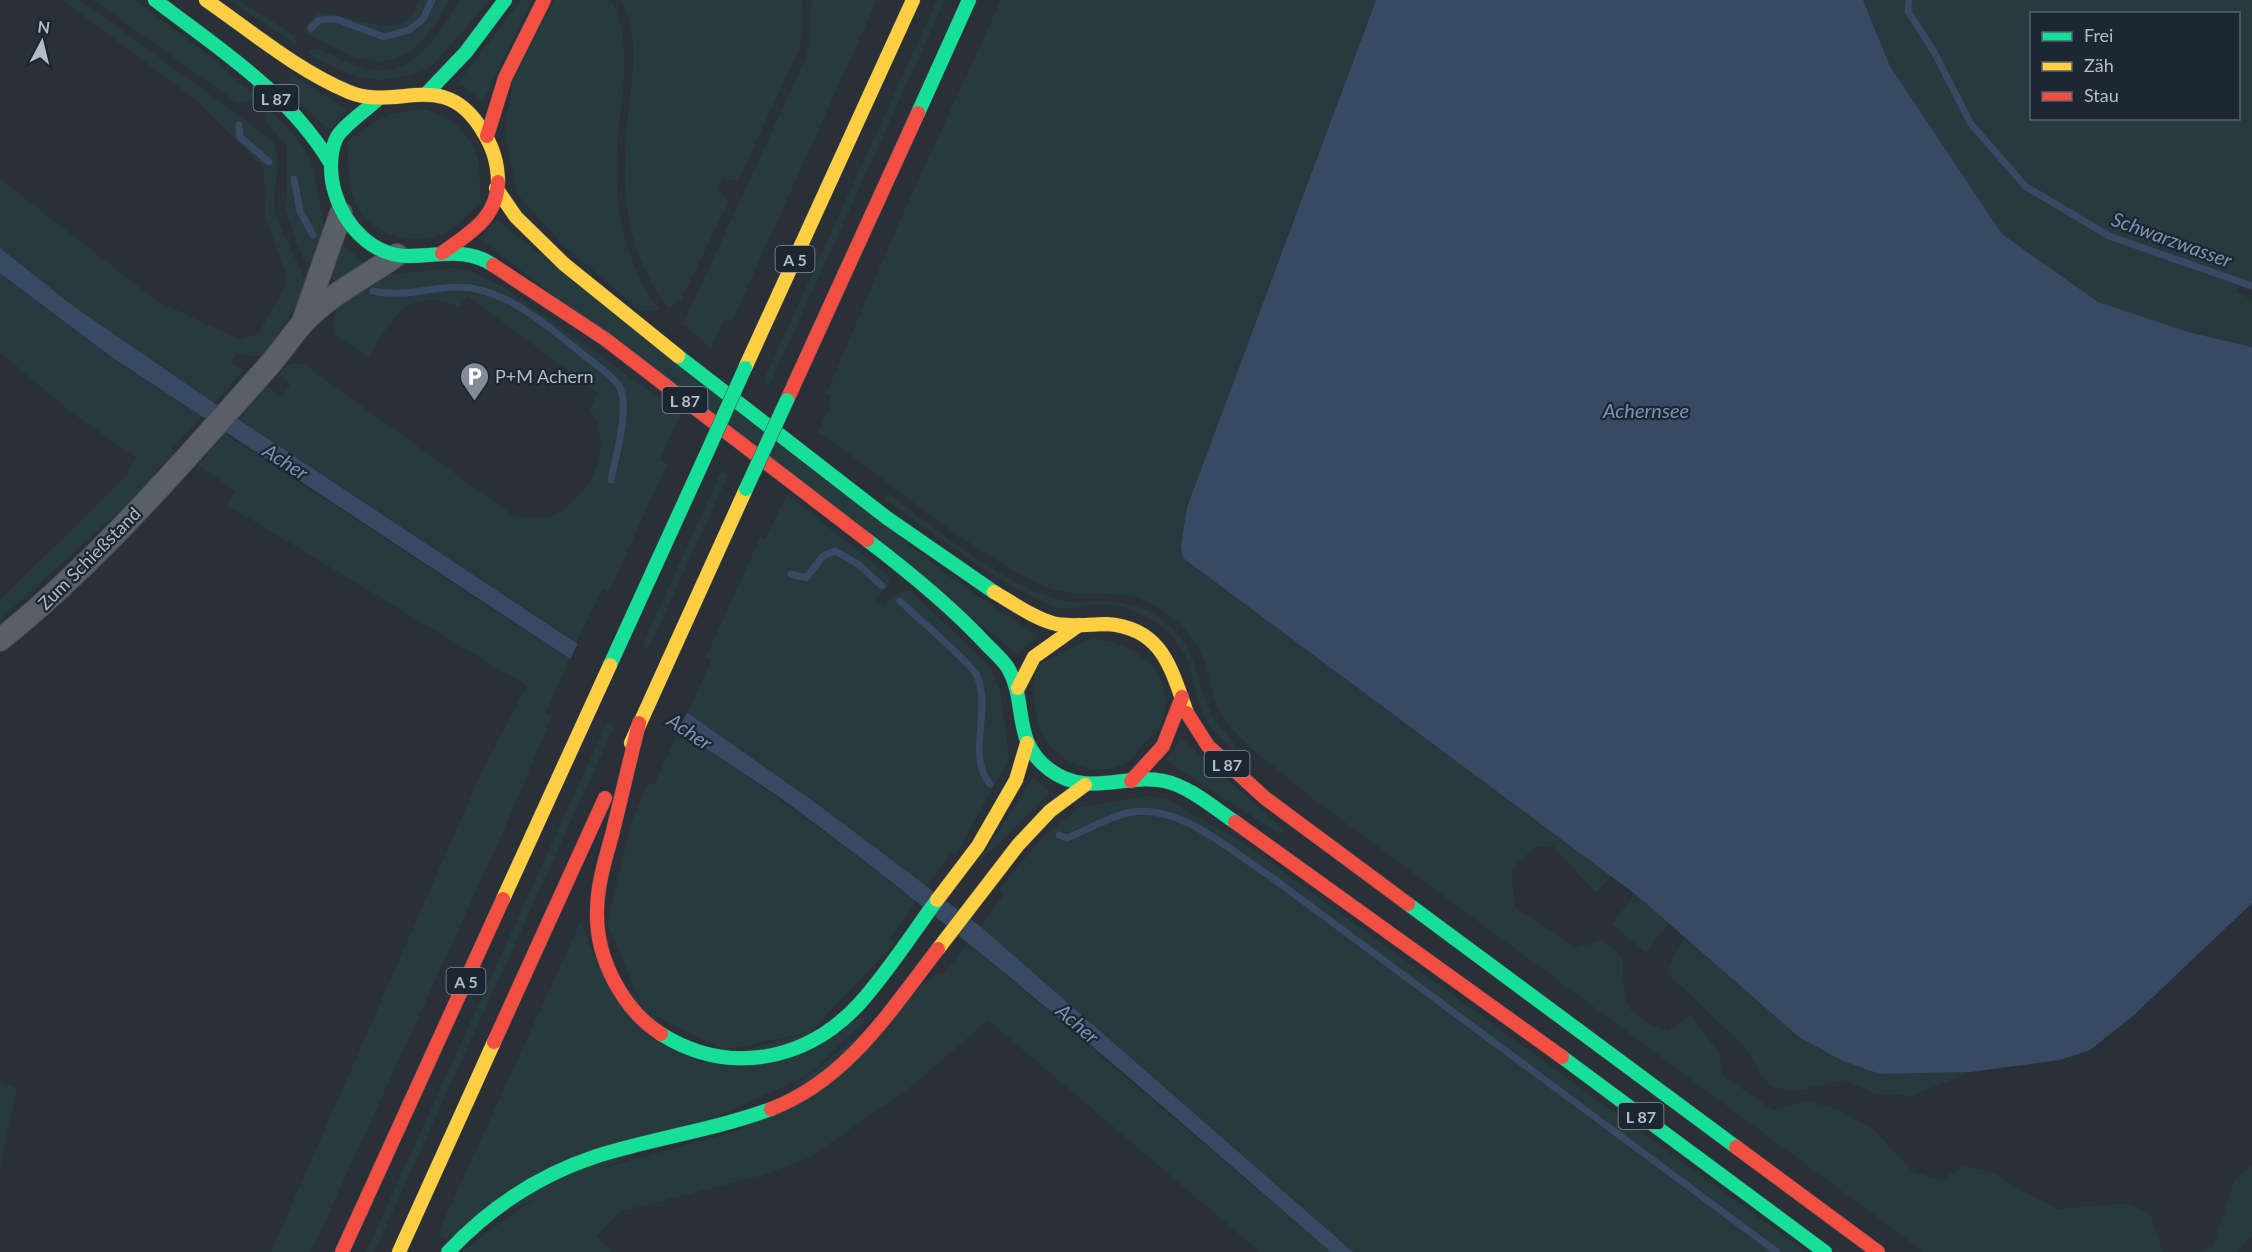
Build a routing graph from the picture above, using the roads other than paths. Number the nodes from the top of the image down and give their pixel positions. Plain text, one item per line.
1 (155, 0) edge
2 (206, 0) edge
3 (505, 0) edge
4 (544, 0) edge
5 (913, 0) edge
6 (969, 0) edge
7 (872, 54) dead end
8 (427, 93) junction
9 (379, 98) junction
10 (487, 136) junction
11 (845, 150) junction
12 (331, 165) junction
13 (496, 188) junction
14 (341, 213) junction
15 (442, 253) junction
16 (397, 255) junction
17 (302, 323) junction
18 (1078, 625) junction
19 (0, 640) edge
20 (1018, 688) junction
21 (1182, 697) junction
22 (634, 740) junction
23 (1027, 743) junction
24 (1131, 781) junction
25 (1085, 785) junction
26 (342, 1252) edge
27 (399, 1252) edge
28 (448, 1252) edge
29 (1825, 1252) edge
30 (1878, 1252) edge

1 - 12 main road, L 87
2 - 9 main road, L 87
3 - 8 main road
4 - 10 main road
5 - 11 main road, A 5
6 - 22 main road, bridge
7 - 11 main road
8 - 9 main road
8 - 10 main road
9 - 12 main road
10 - 13 main road
11 - 26 main road, A 5, bridge
12 - 14 main road
13 - 15 main road
13 - 18 main road, L 87
14 - 16 main road
14 - 17 street
15 - 16 main road
15 - 20 main road, L 87
16 - 17 street
17 - 19 street, Zum Schießstand
18 - 20 main road
18 - 21 main road
20 - 23 main road
21 - 24 main road
21 - 30 main road, L 87
22 - 23 main road
22 - 27 main road
23 - 25 main road
24 - 25 main road
24 - 29 main road, L 87
25 - 28 main road

